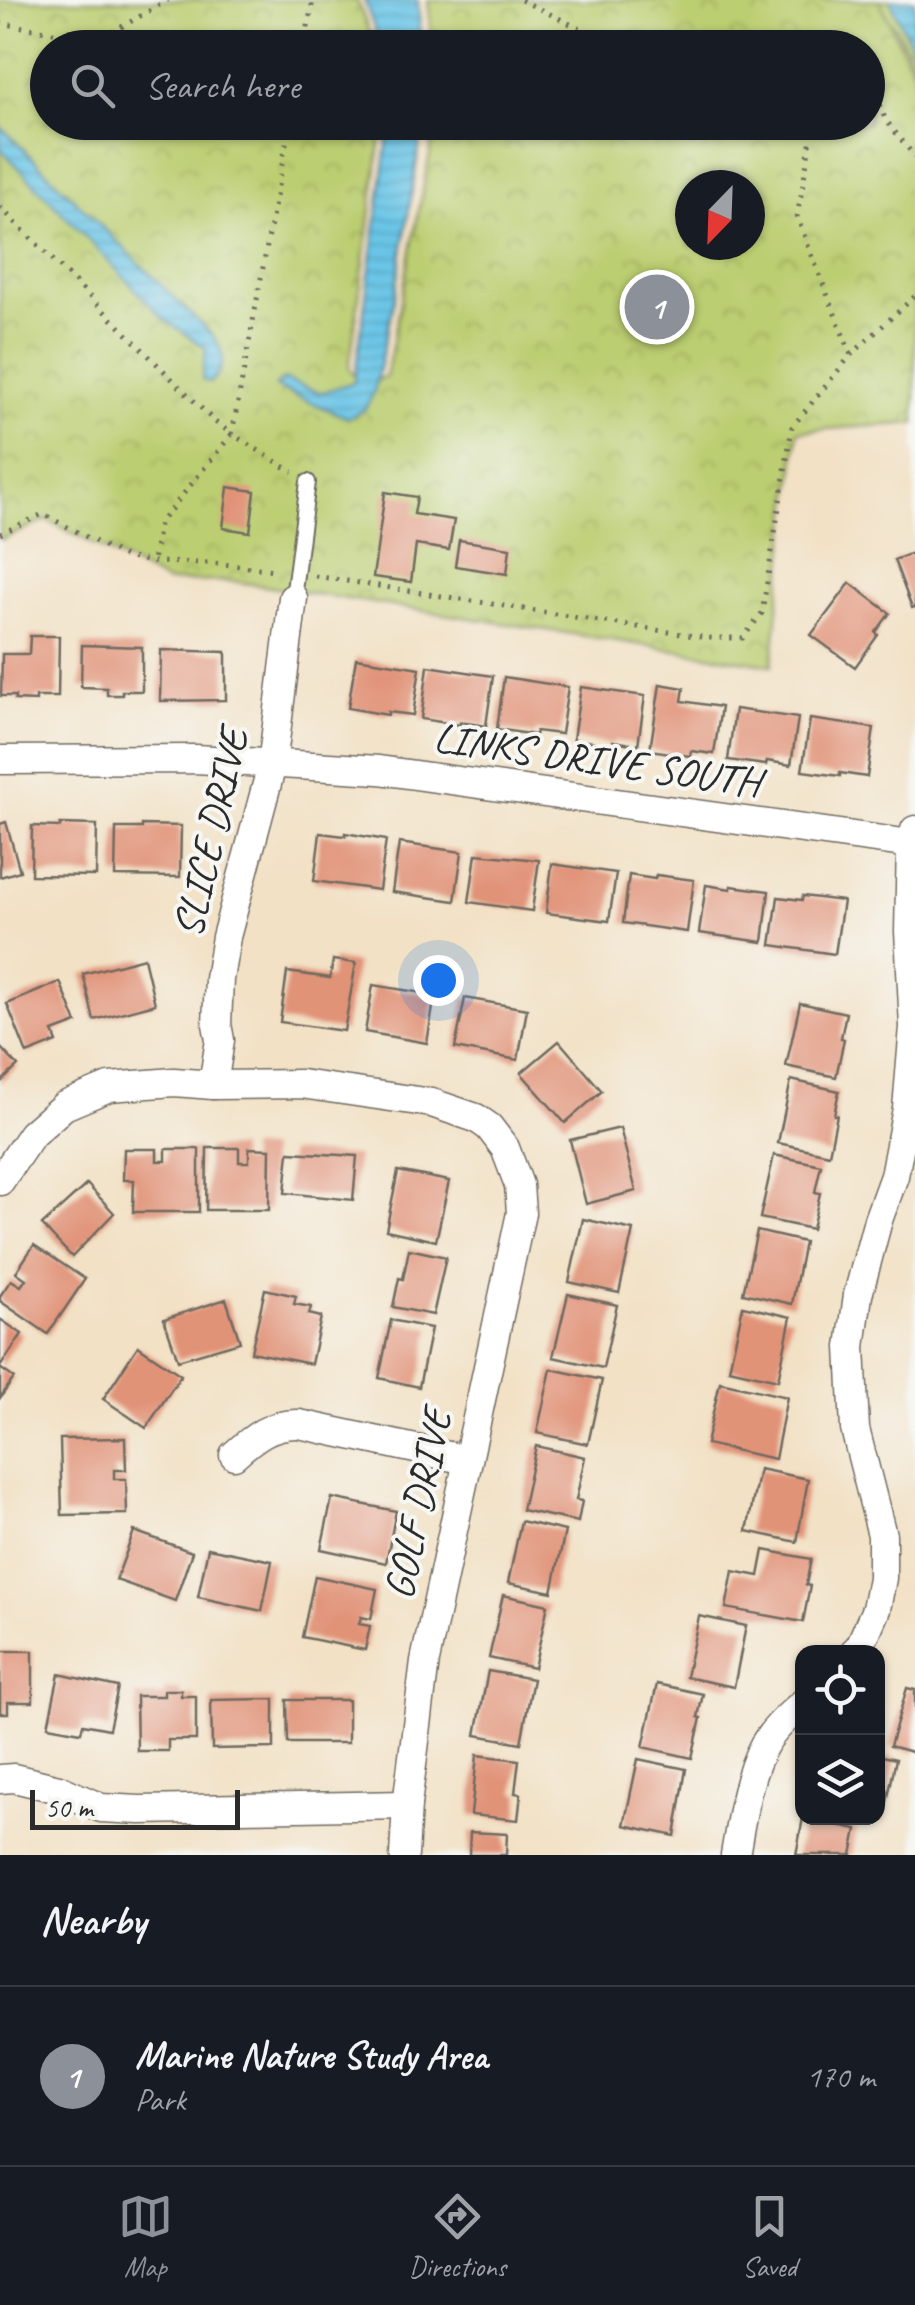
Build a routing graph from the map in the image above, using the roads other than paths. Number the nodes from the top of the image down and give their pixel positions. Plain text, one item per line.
1 (308, 482) road end
2 (295, 585) joint
3 (0, 760) edge
4 (272, 765) junction
5 (913, 838) edge
6 (213, 1085) junction
7 (0, 1181) edge
8 (234, 1455) dead end
9 (468, 1460) junction
10 (860, 1645) edge
11 (795, 1710) edge
12 (0, 1779) edge
13 (407, 1805) junction
14 (404, 1855) edge
15 (735, 1855) edge

1 - 2 lane
2 - 4 street, SLICE DRIVE
3 - 4 street, LINKS DRIVE SOUTH
4 - 5 street, LINKS DRIVE SOUTH
4 - 6 street, SLICE DRIVE
5 - 10 street
6 - 7 street
6 - 9 street, GOLF DRIVE
8 - 9 street
9 - 13 street, GOLF DRIVE
11 - 15 street
12 - 13 street
13 - 14 street, GOLF DRIVE

